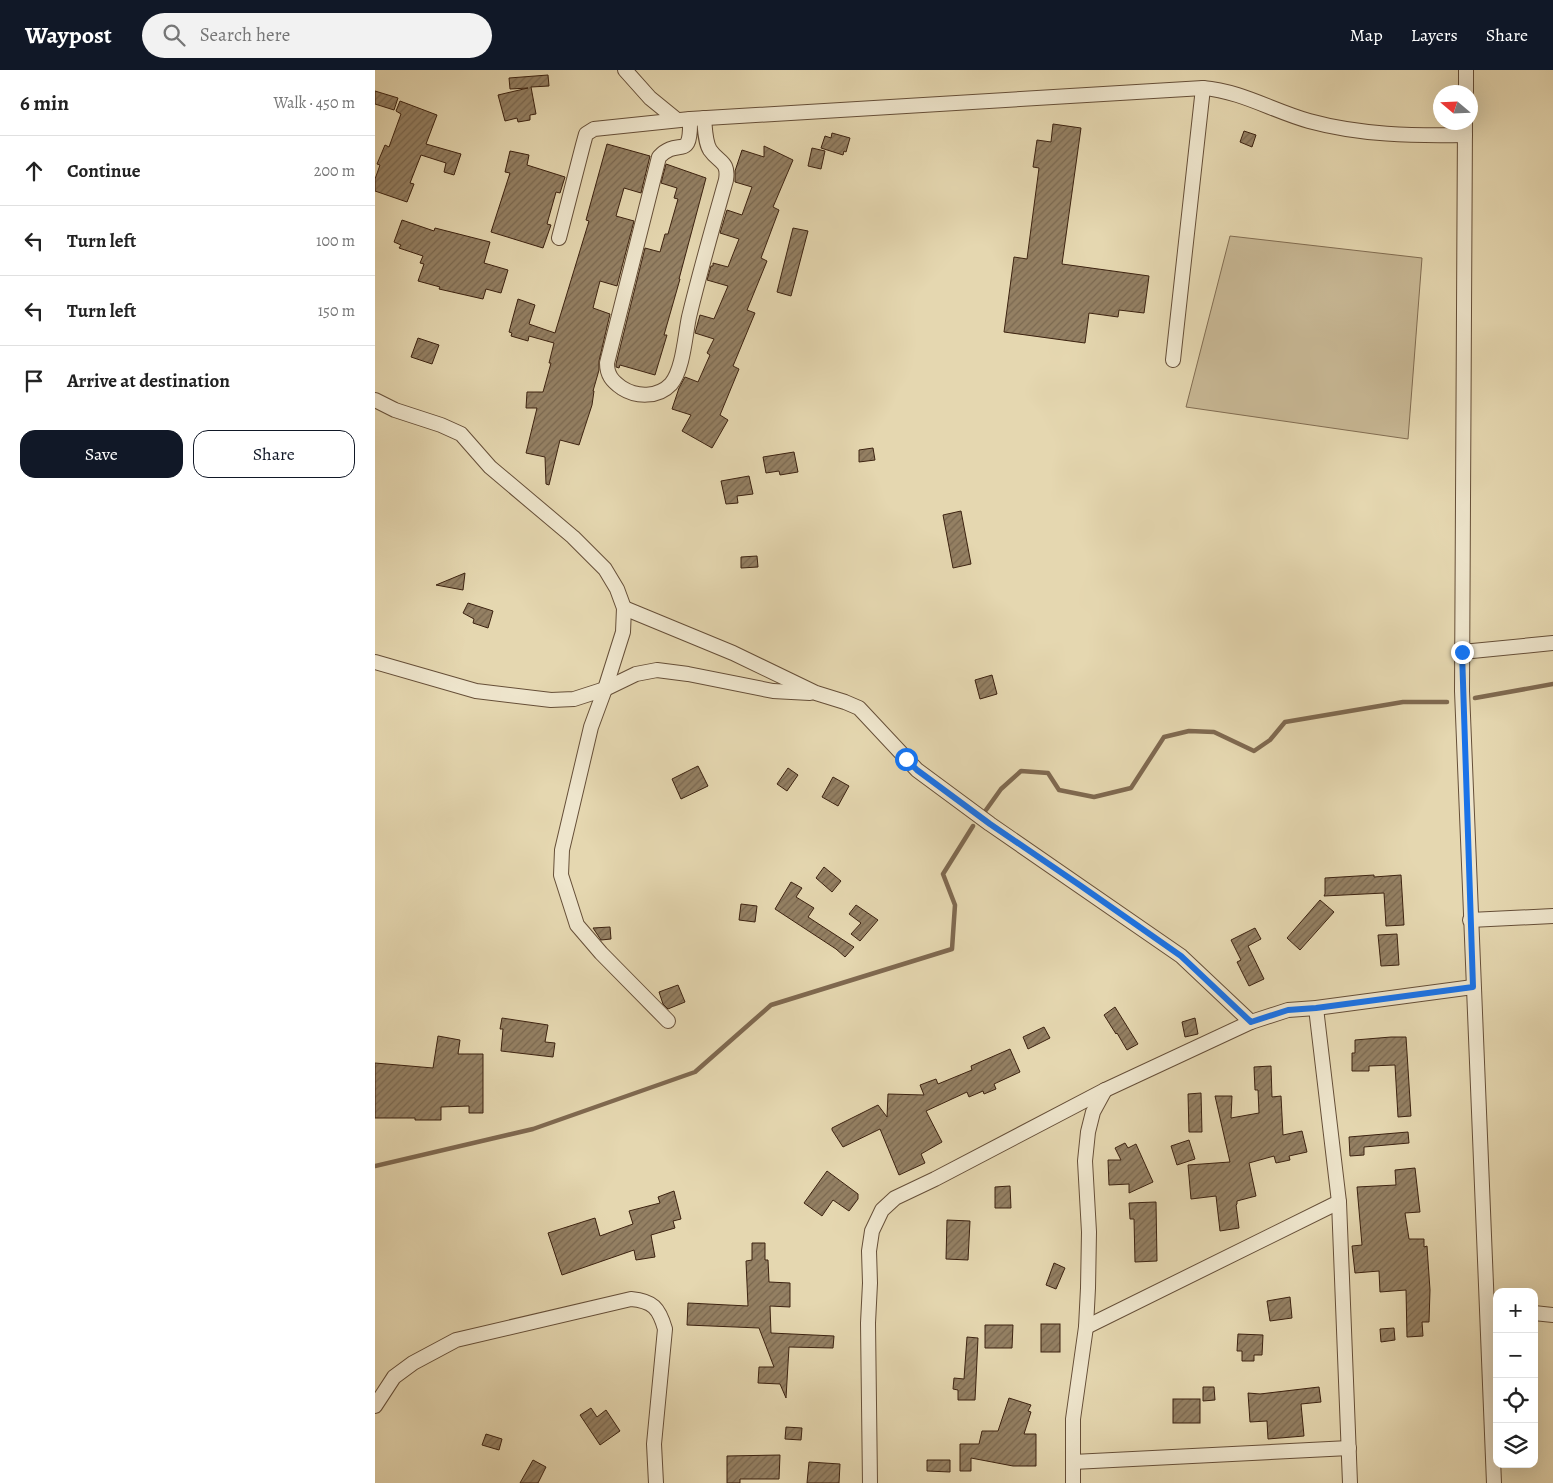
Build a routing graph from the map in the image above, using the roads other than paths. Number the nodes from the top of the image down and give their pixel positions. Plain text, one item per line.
1 (625, 70) edge
2 (1466, 70) edge
3 (1466, 85) edge
4 (1203, 88) junction
5 (690, 119) junction
6 (1458, 130) edge
7 (1465, 130) edge
8 (559, 238) dead end
9 (1173, 360) dead end
10 (375, 400) edge
11 (624, 608) junction
12 (1553, 643) edge
13 (1462, 652) junction
14 (375, 662) edge
15 (605, 689) junction
16 (816, 694) junction
17 (1553, 916) edge
18 (1470, 920) junction
19 (1473, 987) junction
20 (1316, 1008) junction
21 (668, 1021) dead end
22 (1251, 1022) junction
23 (1105, 1090) junction
24 (1339, 1202) junction
25 (1491, 1307) edge
26 (1538, 1313) edge
27 (1553, 1315) edge
28 (1086, 1327) junction
29 (375, 1406) edge
30 (1349, 1448) junction
31 (1073, 1462) junction
32 (656, 1483) edge
33 (870, 1483) edge
34 (1073, 1483) edge
35 (1350, 1483) edge
36 (1494, 1483) edge

1 - 5 street
2 - 3 street
4 - 5 street
4 - 6 street
4 - 9 street
5 - 5 street
5 - 8 street
7 - 13 street
10 - 11 street
11 - 15 street
11 - 16 street
12 - 13 street
13 - 18 street
14 - 15 street
15 - 16 street
15 - 21 street
16 - 22 street
17 - 18 street
18 - 19 street
19 - 20 street
19 - 25 street
20 - 22 street
20 - 24 street
22 - 23 street
23 - 28 street
23 - 33 street
24 - 28 street
24 - 30 street
25 - 36 street
26 - 27 street
28 - 31 street
29 - 32 street
30 - 31 street
30 - 35 street
31 - 34 street

